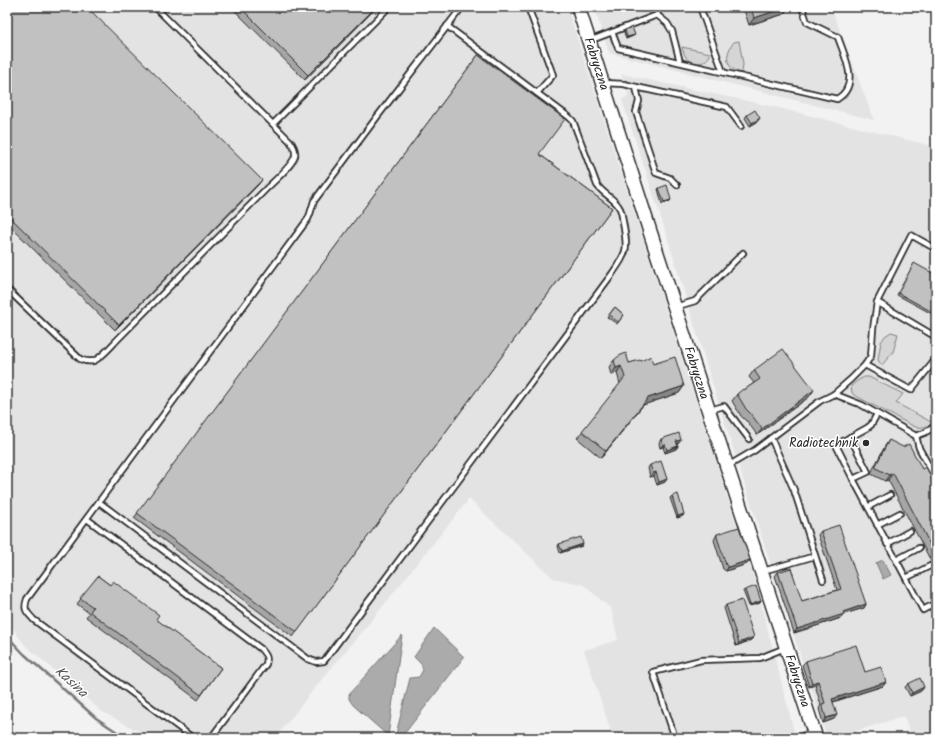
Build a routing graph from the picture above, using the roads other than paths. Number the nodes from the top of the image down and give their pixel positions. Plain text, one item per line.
1 (155, 7) edge
2 (389, 7) edge
3 (462, 7) edge
4 (528, 7) edge
5 (578, 7) edge
6 (659, 7) edge
7 (700, 7) edge
8 (802, 7) edge
9 (657, 15) junction
10 (447, 26) junction
11 (612, 32) junction
12 (589, 41) junction
13 (680, 62) junction
14 (723, 72) junction
15 (602, 83) junction
16 (636, 87) junction
17 (537, 93) junction
18 (273, 124) junction
19 (741, 126) dead end
20 (677, 185) dead end
21 (936, 249) edge
22 (742, 253) dead end
23 (7, 289) edge
24 (877, 302) junction
25 (675, 307) junction
26 (936, 336) edge
27 (936, 359) edge
28 (865, 365) junction
29 (834, 394) junction
30 (708, 411) junction
31 (877, 414) junction
32 (936, 426) edge
33 (916, 436) junction
34 (850, 437) junction
35 (771, 438) junction
36 (749, 439) dead end
37 (727, 467) junction
38 (853, 479) junction
39 (936, 479) edge
40 (890, 495) dead end
41 (99, 502) junction
42 (868, 507) junction
43 (900, 513) dead end
44 (87, 519) junction
45 (877, 525) junction
46 (910, 531) dead end
47 (887, 544) junction
48 (919, 548) dead end
49 (815, 556) junction
50 (896, 560) junction
51 (930, 566) dead end
52 (761, 572) junction
53 (906, 578) junction
54 (823, 580) dead end
55 (936, 603) edge
56 (786, 647) junction
57 (815, 735) edge
58 (193, 738) edge
59 (211, 738) edge
60 (675, 738) edge
61 (796, 738) edge

1 - 18 lane
2 - 18 lane
3 - 10 lane
4 - 17 lane
5 - 12 main road, Fabryczna
6 - 9 lane
7 - 14 lane
8 - 14 lane
9 - 11 lane
9 - 13 lane
10 - 17 lane
10 - 41 lane
11 - 12 lane
11 - 13 lane
12 - 15 main road, Fabryczna
13 - 14 lane
15 - 16 lane
15 - 25 main road, Fabryczna
16 - 19 lane
16 - 20 lane
17 - 41 lane
18 - 23 lane
21 - 24 lane
22 - 25 lane
24 - 26 lane
24 - 28 lane
25 - 30 main road, Fabryczna
27 - 28 lane
28 - 29 lane
29 - 31 lane
29 - 35 lane
30 - 36 lane
30 - 37 main road, Fabryczna
31 - 33 lane
31 - 34 lane
32 - 33 lane
33 - 39 lane
34 - 38 lane
34 - 38 lane
35 - 37 lane
35 - 49 lane
37 - 52 main road, Fabryczna
38 - 42 lane
40 - 42 lane
41 - 44 lane
42 - 45 lane
43 - 45 lane
44 - 58 lane
44 - 59 lane
45 - 47 lane
46 - 47 lane
47 - 50 lane
48 - 50 lane
49 - 52 lane
49 - 54 lane
50 - 53 lane
51 - 53 lane
52 - 56 main road, Fabryczna
53 - 55 lane
56 - 57 main road, Fabryczna
56 - 60 lane
57 - 61 lane

